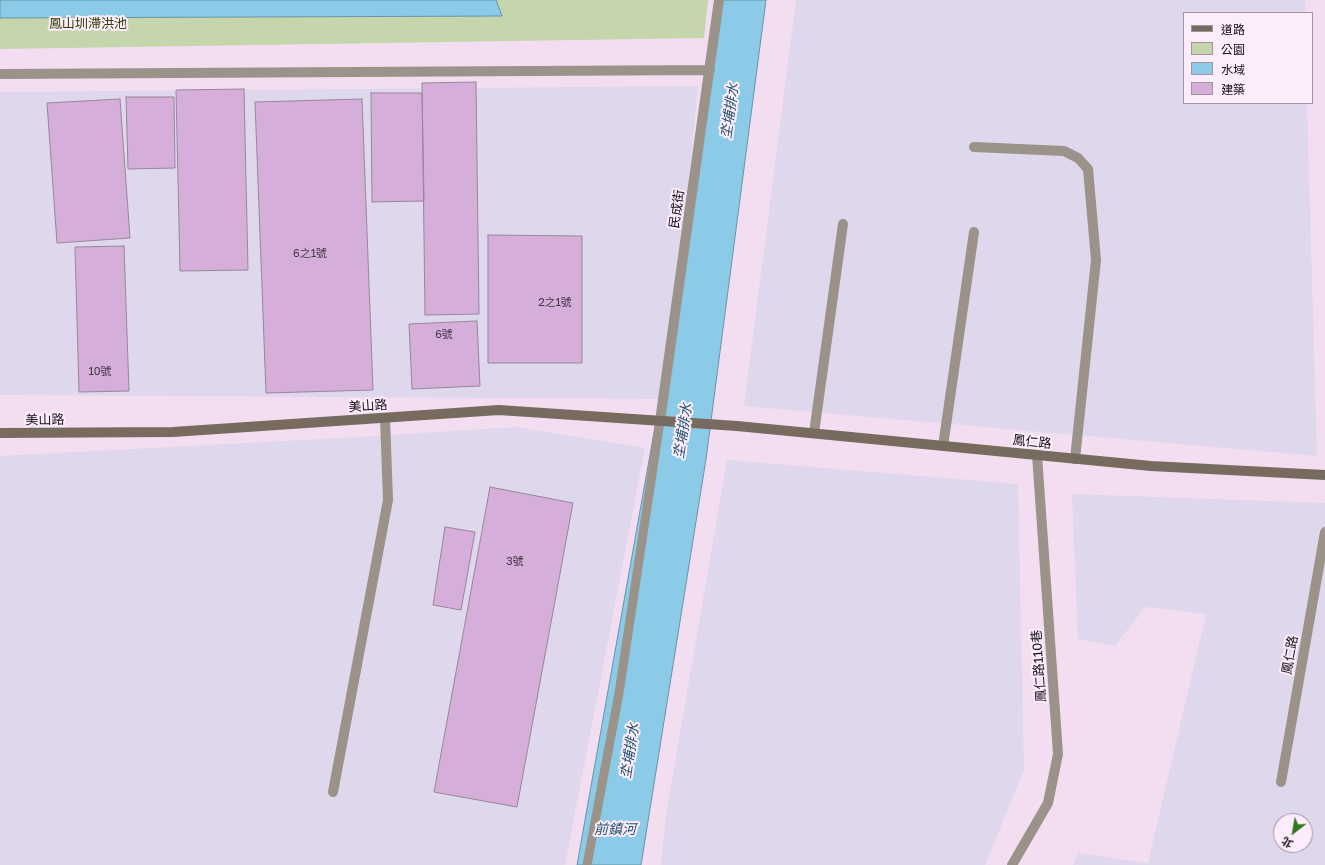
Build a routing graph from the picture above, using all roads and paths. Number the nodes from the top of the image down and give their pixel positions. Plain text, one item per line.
1 (719, 0) edge
2 (710, 70) junction
3 (0, 74) edge
4 (974, 146) dead end
5 (843, 224) dead end
6 (974, 232) dead end
7 (385, 418) junction
8 (660, 421) junction
9 (737, 426) joint
10 (0, 433) edge
11 (814, 433) junction
12 (943, 446) junction
13 (1037, 455) junction
14 (1075, 459) junction
15 (1325, 475) edge
16 (1325, 532) edge
17 (1281, 782) dead end
18 (333, 792) dead end
19 (587, 865) edge
20 (1012, 865) edge

1 - 2 street, 民成街
2 - 3 street
2 - 8 street, 民成街
4 - 14 street
5 - 11 street
6 - 12 street
7 - 8 street, 美山路
7 - 10 street, 美山路
7 - 18 street
8 - 9 street, 美山路
8 - 19 lane
9 - 11 street, 鳳仁路
11 - 12 street, 鳳仁路
12 - 13 street, 鳳仁路
13 - 14 street, 鳳仁路
13 - 20 street, 鳳仁路110巷
14 - 15 street, 鳳仁路
16 - 17 street, 鳳仁路

